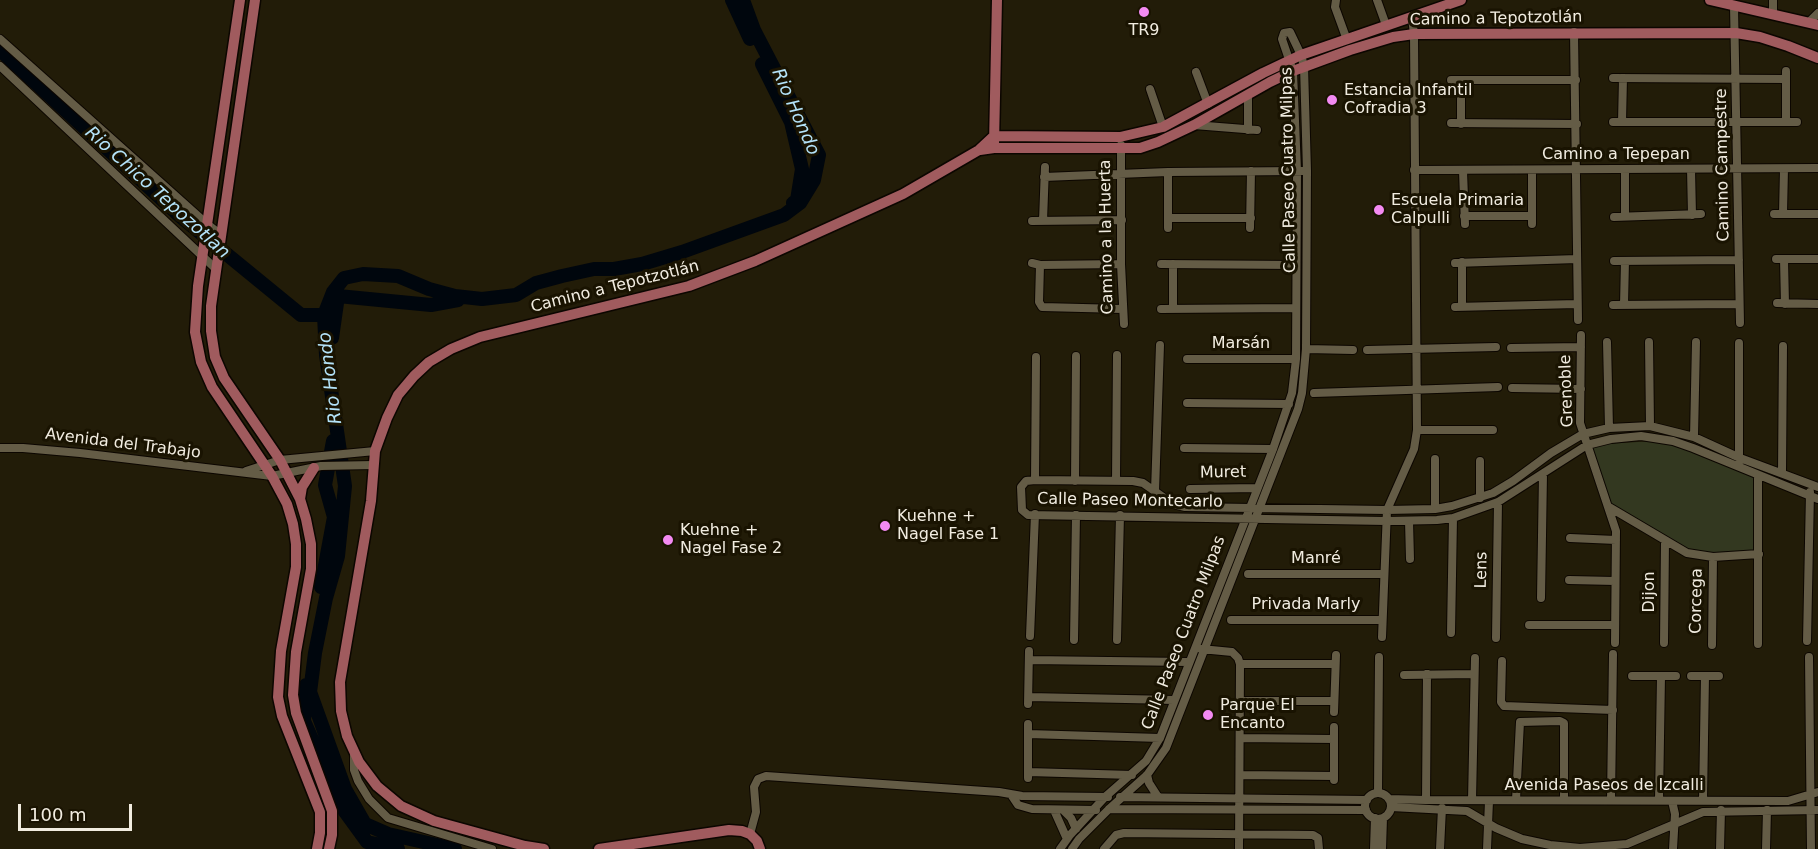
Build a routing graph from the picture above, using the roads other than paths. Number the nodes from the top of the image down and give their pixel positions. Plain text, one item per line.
1 (240, 0) edge
2 (255, 0) edge
3 (997, 0) edge
4 (1336, 0) edge
5 (1377, 0) edge
6 (1429, 0) edge
7 (1461, 0) edge
8 (1710, 0) edge
9 (1773, 0) edge
10 (1740, 5) edge
11 (1433, 11) junction
12 (1773, 13) junction
13 (1818, 13) edge
14 (1412, 18) junction
15 (1813, 23) edge
16 (1386, 26) junction
17 (1574, 32) junction
18 (1736, 33) junction
19 (1414, 34) junction
20 (0, 39) edge
21 (1347, 40) junction
22 (1302, 55) junction
23 (1818, 58) edge
24 (0, 66) edge
25 (1291, 66) junction
26 (1304, 66) junction
27 (1196, 72) dead end
28 (229, 76) junction
29 (1737, 78) junction
30 (243, 79) junction
31 (1451, 80) dead end
32 (1461, 80) junction
33 (1576, 80) junction
34 (1150, 89) dead end
35 (1248, 95) junction
36 (226, 98) junction
37 (240, 100) junction
38 (1208, 104) junction
39 (1737, 122) junction
40 (1786, 122) junction
41 (1797, 122) dead end
42 (1576, 124) junction
43 (1194, 125) junction
44 (1163, 127) junction
45 (994, 136) junction
46 (1120, 137) junction
47 (994, 148) junction
48 (1121, 149) junction
49 (979, 150) junction
50 (1045, 167) dead end
51 (1818, 168) edge
52 (1691, 169) junction
53 (1738, 169) junction
54 (1784, 169) junction
55 (1414, 170) junction
56 (1577, 170) junction
57 (1625, 170) junction
58 (1251, 171) junction
59 (1297, 171) junction
60 (1307, 171) junction
61 (1463, 171) junction
62 (1532, 171) junction
63 (1168, 172) junction
64 (1120, 174) junction
65 (1044, 177) junction
66 (1818, 213) edge
67 (1625, 216) junction
68 (1614, 217) dead end
69 (1168, 218) junction
70 (1251, 218) junction
71 (1122, 220) junction
72 (1032, 221) dead end
73 (1043, 221) junction
74 (206, 227) junction
75 (1168, 228) dead end
76 (1251, 228) dead end
77 (220, 236) junction
78 (202, 254) junction
79 (1577, 259) junction
80 (1818, 259) edge
81 (1739, 260) junction
82 (1614, 261) dead end
83 (1625, 261) junction
84 (1121, 264) junction
85 (1161, 264) dead end
86 (1173, 264) junction
87 (1295, 265) junction
88 (216, 266) junction
89 (1577, 304) junction
90 (1739, 304) junction
91 (1818, 304) edge
92 (1613, 305) dead end
93 (1624, 305) junction
94 (1296, 308) junction
95 (1122, 309) junction
96 (1161, 309) dead end
97 (1173, 309) junction
98 (1578, 320) dead end
99 (1740, 323) dead end
100 (1124, 324) dead end
101 (1296, 325) junction
102 (1306, 325) junction
103 (1581, 335) dead end
104 (1607, 342) dead end
105 (1649, 342) dead end
106 (1696, 342) dead end
107 (1739, 343) dead end
108 (1160, 345) dead end
109 (1783, 346) dead end
110 (1496, 347) dead end
111 (1581, 347) junction
112 (1417, 348) junction
113 (1511, 348) dead end
114 (1306, 349) junction
115 (1353, 350) dead end
116 (1367, 350) dead end
117 (1117, 355) dead end
118 (1076, 356) dead end
119 (1036, 357) dead end
120 (1187, 359) dead end
121 (1296, 359) junction
122 (1498, 387) dead end
123 (1512, 388) dead end
124 (1418, 389) junction
125 (1581, 389) junction
126 (1292, 393) junction
127 (1302, 393) junction
128 (1314, 393) dead end
129 (1187, 404) dead end
130 (1289, 404) junction
131 (1650, 426) junction
132 (1608, 428) junction
133 (1417, 430) junction
134 (1493, 430) dead end
135 (1583, 434) junction
136 (1694, 437) junction
137 (1587, 445) junction
138 (0, 448) edge
139 (1184, 448) dead end
140 (1273, 449) junction
141 (375, 451) junction
142 (1435, 459) dead end
143 (280, 460) junction
144 (1480, 461) dead end
145 (1739, 463) junction
146 (318, 464) junction
147 (265, 465) junction
148 (373, 465) junction
149 (243, 472) junction
150 (287, 472) junction
151 (1543, 474) junction
152 (1782, 474) junction
153 (272, 476) junction
154 (1758, 476) junction
155 (1035, 480) junction
156 (1076, 481) junction
157 (1116, 481) junction
158 (1815, 486) edge
159 (1257, 488) junction
160 (1190, 489) dead end
161 (1155, 491) junction
162 (1480, 498) junction
163 (1814, 498) edge
164 (300, 499) junction
165 (1498, 502) junction
166 (1609, 507) junction
167 (1249, 508) junction
168 (1260, 509) junction
169 (1435, 509) junction
170 (1387, 510) junction
171 (1035, 514) junction
172 (1076, 515) junction
173 (1120, 515) junction
174 (1245, 518) junction
175 (1453, 518) junction
176 (1256, 519) junction
177 (1386, 521) junction
178 (1409, 521) junction
179 (1570, 538) dead end
180 (1616, 540) junction
181 (1665, 541) junction
182 (1759, 554) junction
183 (1713, 557) junction
184 (1410, 559) dead end
185 (1248, 574) dead end
186 (1384, 574) junction
187 (1569, 580) dead end
188 (1615, 581) junction
189 (1541, 598) dead end
190 (1231, 620) dead end
191 (1382, 620) junction
192 (1529, 625) dead end
193 (1615, 625) junction
194 (1451, 633) dead end
195 (1030, 636) dead end
196 (1382, 637) dead end
197 (1496, 638) dead end
198 (1074, 640) dead end
199 (1117, 640) dead end
200 (1807, 641) dead end
201 (1615, 643) dead end
202 (1664, 643) dead end
203 (1758, 644) dead end
204 (1712, 645) dead end
205 (1194, 649) junction
206 (1205, 650) junction
207 (1613, 654) dead end
208 (1379, 657) dead end
209 (1809, 657) dead end
210 (1475, 658) dead end
211 (1502, 661) dead end
212 (1188, 662) junction
213 (1240, 664) junction
214 (1427, 674) junction
215 (1474, 674) junction
216 (1404, 675) dead end
217 (1632, 676) dead end
218 (1661, 676) junction
219 (1676, 676) dead end
220 (1691, 676) dead end
221 (1705, 676) junction
222 (1719, 676) dead end
223 (1174, 700) junction
224 (1241, 701) junction
225 (1334, 701) junction
226 (1613, 710) junction
227 (1334, 712) dead end
228 (1028, 724) dead end
229 (1334, 727) dead end
230 (1028, 734) junction
231 (1160, 738) junction
232 (1240, 738) junction
233 (1334, 739) junction
234 (354, 753) junction
235 (1132, 774) junction
236 (1240, 774) junction
237 (1147, 775) junction
238 (1378, 793) junction
239 (1815, 793) edge
240 (1012, 796) junction
241 (1105, 797) junction
242 (1122, 797) junction
243 (1158, 797) junction
244 (1240, 800) junction
245 (1426, 800) junction
246 (1472, 800) junction
247 (1516, 800) junction
248 (1564, 800) junction
249 (1611, 800) junction
250 (1659, 800) junction
251 (1489, 801) junction
252 (1672, 801) junction
253 (1703, 801) junction
254 (1390, 803) junction
255 (1366, 805) junction
256 (1442, 808) junction
257 (1109, 809) junction
258 (1058, 810) junction
259 (1093, 810) junction
260 (1721, 810) junction
261 (1767, 810) junction
262 (1815, 810) edge
263 (1240, 811) junction
264 (1379, 818) junction
265 (1488, 823) junction
266 (1674, 824) junction
267 (1076, 829) junction
268 (750, 834) junction
269 (1239, 836) junction
270 (1067, 839) junction
271 (1533, 845) edge
272 (1627, 846) edge
273 (316, 849) edge
274 (329, 849) edge
275 (492, 849) edge
276 (543, 849) edge
277 (599, 849) edge
278 (760, 849) edge
279 (1060, 849) edge
280 (1072, 849) edge
281 (1104, 849) edge
282 (1239, 849) edge
283 (1319, 849) edge
284 (1374, 849) edge
285 (1382, 849) edge
286 (1440, 849) edge
287 (1487, 849) edge
288 (1580, 849) edge
289 (1673, 849) edge
290 (1720, 849) edge
291 (1766, 849) edge
292 (1811, 849) edge

1 - 28 main road
2 - 30 main road
3 - 45 main road
4 - 21 street
5 - 16 street
6 - 11 street
7 - 11 main road, Camino a Tepotzotlán
8 - 10 main road
9 - 12 street
10 - 12 main road
10 - 18 street, Camino Campestre
11 - 14 main road, Camino a Tepotzotlán
12 - 15 main road
13 - 15 street
14 - 16 main road, Camino a Tepotzotlán
14 - 19 street
16 - 21 main road, Camino a Tepotzotlán
17 - 18 main road, Camino a Tepotzotlán
17 - 19 main road, Camino a Tepotzotlán
17 - 33 street
18 - 23 main road, Camino a Tepotzotlán
18 - 29 street, Camino Campestre
19 - 26 main road, Camino a Tepotzotlán
19 - 55 street
20 - 74 street
21 - 22 main road, Camino a Tepotzotlán
22 - 25 main road, Camino a Tepotzotlán
22 - 25 street, Calle Paseo Cuatro Milpas
22 - 26 street, Calle Paseo Cuatro Milpas
24 - 78 street
25 - 26 main road, Camino a Tepotzotlán
25 - 35 main road, Camino a Tepotzotlán
25 - 38 main road, Camino a Tepotzotlán
25 - 59 street, Calle Paseo Cuatro Milpas
26 - 60 street, Calle Paseo Cuatro Milpas
27 - 38 street
28 - 30 main road
28 - 36 main road
29 - 39 street, Camino Campestre
29 - 39 street
29 - 40 street
30 - 37 main road
31 - 32 street
32 - 33 street
32 - 42 street
33 - 42 street
34 - 44 street
35 - 43 main road, Camino a Tepotzotlán
35 - 43 street
36 - 37 main road
36 - 74 main road
37 - 77 main road
38 - 44 main road, Camino a Tepotzotlán
39 - 40 street
39 - 53 street, Camino Campestre
40 - 41 street
42 - 56 street
43 - 48 main road, Camino a Tepotzotlán
44 - 46 main road, Camino a Tepotzotlán
45 - 46 main road, Camino a Tepotzotlán
45 - 47 main road
45 - 49 main road, Camino a Tepotzotlán
46 - 48 street, Camino a la Huerta
47 - 48 main road, Camino a Tepotzotlán
47 - 49 main road, Camino a Tepotzotlán
48 - 64 street, Camino a la Huerta
49 - 141 main road, Camino a Tepotzotlán
50 - 65 street
51 - 54 street, Camino a Tepepan
52 - 53 street, Camino a Tepepan
52 - 57 street, Camino a Tepepan
52 - 67 street
53 - 54 street, Camino a Tepepan
53 - 81 street, Camino Campestre
54 - 66 street
55 - 61 street, Camino a Tepepan
55 - 112 street
56 - 57 street, Camino a Tepepan
56 - 62 street, Camino a Tepepan
56 - 79 street
57 - 67 street
58 - 59 street
58 - 63 street
58 - 70 street
59 - 60 street
59 - 87 street, Calle Paseo Cuatro Milpas
60 - 102 street, Calle Paseo Cuatro Milpas
61 - 62 street, Camino a Tepepan
61 - 62 street
63 - 64 street
63 - 69 street
64 - 65 street
64 - 71 street, Camino a la Huerta
65 - 73 street
67 - 68 street
69 - 70 street
69 - 75 street
70 - 76 street
71 - 73 street
71 - 84 street, Camino a la Huerta
72 - 73 street
74 - 77 street
74 - 78 main road
77 - 88 main road
78 - 88 street
78 - 147 main road
79 - 89 street
79 - 89 street
80 - 91 street
81 - 83 street
81 - 90 street, Camino Campestre
82 - 83 street
83 - 93 street
84 - 95 street, Camino a la Huerta
84 - 95 street
85 - 86 street
86 - 87 street
86 - 97 street
87 - 94 street, Calle Paseo Cuatro Milpas
88 - 143 main road
89 - 98 street
90 - 93 street
90 - 99 street, Camino Campestre
92 - 93 street
94 - 97 street
94 - 101 street, Calle Paseo Cuatro Milpas
95 - 100 street, Camino a la Huerta
96 - 97 street
101 - 102 street
101 - 121 street, Calle Paseo Cuatro Milpas
102 - 114 street, Calle Paseo Cuatro Milpas
103 - 111 street, Grenoble
104 - 132 street
105 - 131 street
106 - 136 street
107 - 145 street
108 - 161 street
109 - 152 street
110 - 112 street
111 - 113 street
111 - 125 street, Grenoble
112 - 116 street
112 - 124 street
114 - 115 street
114 - 127 street, Calle Paseo Cuatro Milpas
117 - 157 street
118 - 156 street
119 - 155 street
120 - 121 street, Marsán
121 - 126 street, Calle Paseo Cuatro Milpas
122 - 124 street
123 - 125 street
124 - 128 street
124 - 133 street
125 - 135 street, Grenoble
126 - 127 street
126 - 130 street, Calle Paseo Cuatro Milpas
127 - 168 street, Calle Paseo Cuatro Milpas
129 - 130 street
130 - 140 street, Calle Paseo Cuatro Milpas
131 - 132 street, Calle Paseo Montecarlo
131 - 136 street, Calle Paseo Montecarlo
132 - 135 street, Calle Paseo Montecarlo
133 - 134 street
133 - 170 street
135 - 137 street, Grenoble
135 - 162 street, Calle Paseo Montecarlo
136 - 145 street, Calle Paseo Montecarlo
137 - 145 street, Calle Paseo Montecarlo
137 - 151 street, Calle Paseo Montecarlo
137 - 166 street, Grenoble
138 - 149 street, Avenida del Trabajo
139 - 140 street
140 - 159 street, Calle Paseo Cuatro Milpas
141 - 146 street, Avenida del Trabajo
141 - 148 main road, Camino a Tepotzotlán
142 - 169 street
143 - 146 street, Avenida del Trabajo
143 - 147 street, Avenida del Trabajo
143 - 150 main road
144 - 162 street
145 - 152 street, Calle Paseo Montecarlo
145 - 154 street, Calle Paseo Montecarlo
146 - 148 street, Avenida del Trabajo
146 - 150 street, Avenida del Trabajo
146 - 164 main road
147 - 149 street, Avenida del Trabajo
147 - 153 main road
148 - 234 main road, Camino a Tepotzotlán
149 - 153 street, Avenida del Trabajo
150 - 153 street, Avenida del Trabajo
150 - 164 main road
151 - 165 street, Calle Paseo Montecarlo
151 - 189 street
152 - 158 street, Calle Paseo Montecarlo
153 - 273 main road
154 - 163 street, Calle Paseo Montecarlo
154 - 182 street
155 - 156 street, Calle Paseo Montecarlo
155 - 171 street, Calle Paseo Montecarlo
156 - 157 street, Calle Paseo Montecarlo
157 - 161 street, Calle Paseo Montecarlo
158 - 163 street
159 - 160 street, Muret
159 - 167 street, Calle Paseo Cuatro Milpas
161 - 167 street, Calle Paseo Montecarlo
162 - 169 street, Calle Paseo Montecarlo
163 - 200 street
164 - 274 main road
165 - 175 street, Calle Paseo Montecarlo
165 - 197 street, Lens
166 - 180 street, Grenoble
166 - 181 street
167 - 168 street, Calle Paseo Montecarlo
167 - 174 street, Calle Paseo Cuatro Milpas
168 - 170 street, Calle Paseo Montecarlo
168 - 176 street, Calle Paseo Cuatro Milpas
169 - 170 street, Calle Paseo Montecarlo
170 - 177 street
171 - 172 street, Calle Paseo Montecarlo
171 - 195 street
172 - 173 street, Calle Paseo Montecarlo
172 - 198 street
173 - 174 street, Calle Paseo Montecarlo
173 - 199 street
174 - 176 street, Calle Paseo Montecarlo
174 - 205 street, Calle Paseo Cuatro Milpas
175 - 178 street, Calle Paseo Montecarlo
175 - 194 street
176 - 177 street, Calle Paseo Montecarlo
176 - 206 street, Calle Paseo Cuatro Milpas
177 - 178 street, Calle Paseo Montecarlo
177 - 186 street
178 - 184 street
179 - 180 street
180 - 188 street, Grenoble
181 - 183 street
181 - 202 street, Dijon
182 - 183 street
182 - 203 street
183 - 204 street, Corcega
185 - 186 street, Manré
186 - 191 street
187 - 188 street
188 - 193 street, Grenoble
190 - 191 street, Privada Marly
191 - 196 street
192 - 193 street
193 - 201 street, Grenoble
205 - 206 street
205 - 212 street, Calle Paseo Cuatro Milpas
206 - 213 street
206 - 237 street, Calle Paseo Cuatro Milpas
207 - 226 street
208 - 238 street
209 - 239 street
210 - 215 street
211 - 226 street
212 - 223 street, Calle Paseo Cuatro Milpas
212 - 223 street
213 - 224 street
213 - 225 street
214 - 215 street
214 - 216 street
214 - 245 street
215 - 246 street
217 - 218 street
218 - 219 street
218 - 250 street
220 - 221 street
221 - 222 street
221 - 253 street
223 - 231 street, Calle Paseo Cuatro Milpas
224 - 225 street
224 - 232 street
225 - 227 street
226 - 249 street
228 - 230 street
229 - 233 street
230 - 231 street
230 - 235 street
231 - 235 street, Calle Paseo Cuatro Milpas
232 - 233 street
232 - 236 street
233 - 236 street
234 - 275 street
234 - 276 main road, Camino a Tepotzotlán
235 - 241 street, Calle Paseo Cuatro Milpas
236 - 244 street
237 - 242 street, Calle Paseo Cuatro Milpas
237 - 243 street
238 - 254 street
238 - 255 street
239 - 253 street, Avenida Paseos de Izcalli
239 - 262 street
240 - 241 street
240 - 258 street
240 - 268 street
241 - 242 street
241 - 259 street, Calle Paseo Cuatro Milpas
242 - 243 street
242 - 257 street, Calle Paseo Cuatro Milpas
243 - 244 street
244 - 255 street
244 - 263 street
245 - 246 street, Avenida Paseos de Izcalli
245 - 254 street, Avenida Paseos de Izcalli
246 - 251 street, Avenida Paseos de Izcalli
247 - 248 street, Avenida Paseos de Izcalli
247 - 248 street
247 - 251 street, Avenida Paseos de Izcalli
248 - 249 street, Avenida Paseos de Izcalli
249 - 250 street, Avenida Paseos de Izcalli
250 - 252 street, Avenida Paseos de Izcalli
251 - 265 street
252 - 253 street, Avenida Paseos de Izcalli
252 - 266 street
254 - 256 street, Avenida Paseos de Izcalli
254 - 264 street
255 - 263 street
255 - 264 street
256 - 265 street, Avenida Paseos de Izcalli
256 - 286 street
257 - 259 street
257 - 263 street
257 - 280 street, Calle Paseo Cuatro Milpas
258 - 259 street
258 - 267 street
258 - 270 street
259 - 267 street, Calle Paseo Cuatro Milpas
260 - 261 street, Avenida Paseos de Izcalli
260 - 266 street, Avenida Paseos de Izcalli
260 - 290 street
261 - 262 street, Avenida Paseos de Izcalli
261 - 291 street
262 - 292 street
263 - 269 street
264 - 284 street
264 - 285 street
265 - 271 street, Avenida Paseos de Izcalli
265 - 287 street
266 - 272 street, Avenida Paseos de Izcalli
266 - 289 street
267 - 270 street, Calle Paseo Cuatro Milpas
268 - 277 main road
268 - 278 main road
269 - 281 street
269 - 282 street
269 - 283 street
270 - 279 street, Calle Paseo Cuatro Milpas
271 - 288 street, Avenida Paseos de Izcalli
272 - 288 street, Avenida Paseos de Izcalli

